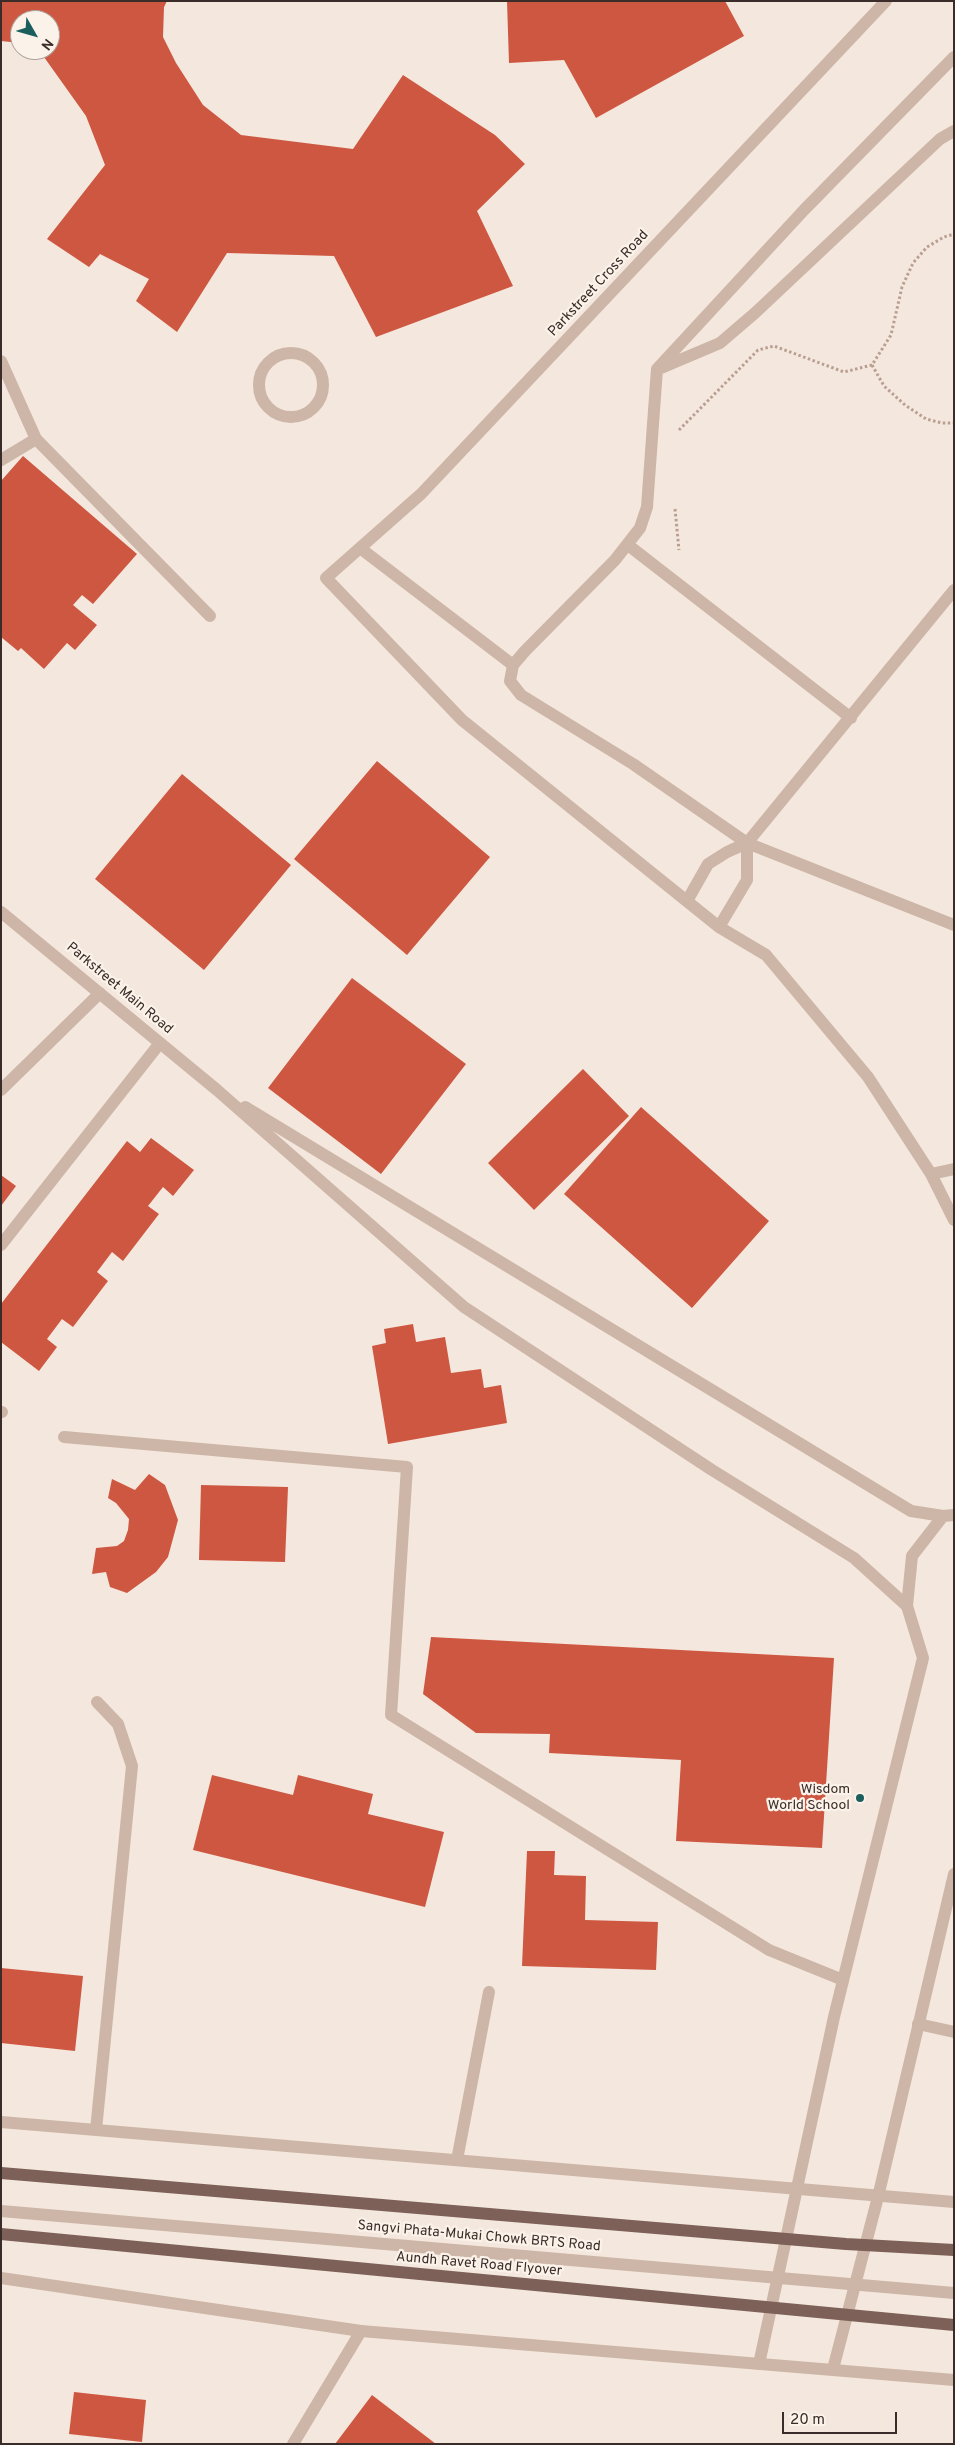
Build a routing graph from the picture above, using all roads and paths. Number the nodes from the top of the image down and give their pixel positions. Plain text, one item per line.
1 (886, 1) edge
2 (954, 57) edge
3 (954, 131) edge
4 (954, 234) edge
5 (305, 356) joint
6 (1, 361) edge
7 (872, 365) junction
8 (657, 369) junction
9 (954, 423) edge
10 (676, 433) dead end
11 (36, 439) junction
12 (1, 460) edge
13 (675, 508) dead end
14 (628, 545) junction
15 (360, 548) junction
16 (683, 586) junction
17 (954, 590) edge
18 (210, 616) dead end
19 (513, 665) junction
20 (851, 718) junction
21 (747, 843) junction
22 (687, 901) junction
23 (1, 912) edge
24 (954, 925) edge
25 (719, 926) junction
26 (100, 993) junction
27 (160, 1043) junction
28 (1, 1090) edge
29 (217, 1090) junction
30 (954, 1169) edge
31 (931, 1174) junction
32 (954, 1220) edge
33 (1, 1245) edge
34 (64, 1437) dead end
35 (948, 1516) edge
36 (907, 1606) junction
37 (97, 1702) dead end
38 (954, 1874) edge
39 (843, 1980) junction
40 (488, 1992) dead end
41 (918, 2024) junction
42 (954, 2032) edge
43 (1, 2122) edge
44 (96, 2130) junction
45 (457, 2160) junction
46 (1, 2173) edge
47 (796, 2188) junction
48 (878, 2197) junction
49 (954, 2202) edge
50 (1, 2210) edge
51 (1, 2234) edge
52 (954, 2250) edge
53 (1, 2278) edge
54 (954, 2293) edge
55 (954, 2325) edge
56 (361, 2331) junction
57 (759, 2364) junction
58 (833, 2369) junction
59 (954, 2380) edge
60 (293, 2444) edge

1 - 15 street, Parkstreet Cross Road
2 - 8 street
3 - 8 street
4 - 7 path
5 - 5 street
6 - 11 street
7 - 9 path
7 - 10 path
8 - 14 street
11 - 12 street
11 - 18 street
13 - 16 path
14 - 16 street
14 - 19 street
15 - 19 street
15 - 22 street, Parkstreet Cross Road
16 - 20 street
17 - 20 street
19 - 21 street
20 - 21 street
21 - 22 street
21 - 24 street
21 - 25 street
22 - 25 street
23 - 26 street, Parkstreet Main Road
25 - 31 street
26 - 27 street, Parkstreet Main Road
26 - 28 street
27 - 29 street, Parkstreet Main Road
27 - 33 street
29 - 35 street
29 - 36 street
30 - 31 street
31 - 32 street
34 - 39 street
35 - 36 street
36 - 39 street
37 - 44 street
38 - 41 street
39 - 47 street
40 - 45 street
41 - 42 street
41 - 48 street
43 - 44 street
44 - 45 street
45 - 47 street
46 - 52 main road, bridge
47 - 48 street
47 - 57 street
48 - 49 street
48 - 58 street
50 - 54 street, Sangvi Phata-Mukai Chowk BRTS Road, bridge
51 - 55 main road, Aundh Ravet Road Flyover, bridge
53 - 56 street
56 - 57 street
56 - 60 street
57 - 58 street
58 - 59 street

